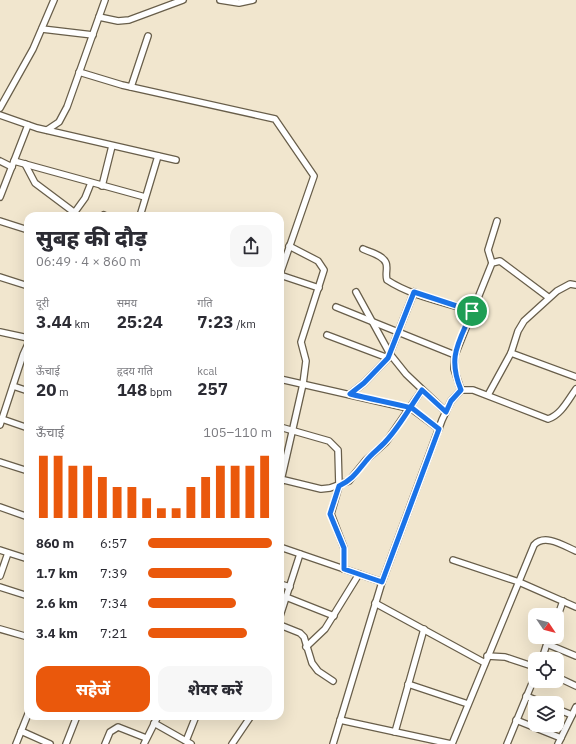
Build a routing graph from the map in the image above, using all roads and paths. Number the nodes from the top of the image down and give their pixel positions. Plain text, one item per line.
1 (54, 0) edge
2 (105, 0) edge
3 (183, 0) edge
4 (220, 0) edge
5 (253, 0) edge
6 (99, 17) junction
7 (42, 29) junction
8 (93, 35) junction
9 (148, 36) dead end
10 (80, 72) junction
11 (131, 87) junction
12 (0, 108) edge
13 (0, 114) edge
14 (28, 125) junction
15 (47, 130) junction
16 (112, 146) junction
17 (158, 156) junction
18 (176, 160) dead end
19 (0, 161) edge
20 (13, 164) junction
21 (25, 164) junction
22 (91, 183) junction
23 (102, 186) junction
24 (0, 197) edge
25 (145, 197) junction
26 (71, 212) edge
27 (75, 212) edge
28 (141, 212) edge
29 (0, 221) edge
30 (497, 221) dead end
31 (24, 229) edge
32 (289, 246) junction
33 (363, 249) dead end
34 (284, 262) edge
35 (492, 263) junction
36 (284, 275) edge
37 (0, 277) edge
38 (24, 285) edge
39 (576, 285) edge
40 (319, 288) junction
41 (356, 292) dead end
42 (414, 292) junction
43 (548, 297) junction
44 (336, 307) dead end
45 (472, 311) junction
46 (373, 324) junction
47 (0, 332) edge
48 (399, 333) junction
49 (327, 335) dead end
50 (24, 337) edge
51 (511, 353) junction
52 (24, 355) edge
53 (455, 355) junction
54 (389, 356) junction
55 (576, 377) edge
56 (284, 380) edge
57 (304, 384) junction
58 (13, 386) junction
59 (576, 389) edge
60 (24, 390) edge
61 (422, 390) junction
62 (461, 390) junction
63 (350, 394) junction
64 (488, 395) junction
65 (410, 408) junction
66 (446, 412) junction
67 (2, 419) junction
68 (0, 425) edge
69 (24, 427) edge
70 (284, 428) edge
71 (439, 429) junction
72 (293, 430) junction
73 (0, 462) edge
74 (284, 465) edge
75 (24, 470) edge
76 (284, 482) edge
77 (339, 486) junction
78 (0, 507) edge
79 (24, 516) edge
80 (284, 548) edge
81 (0, 550) edge
82 (576, 551) edge
83 (8, 553) junction
84 (300, 554) junction
85 (24, 559) edge
86 (453, 560) dead end
87 (344, 569) junction
88 (359, 574) junction
89 (0, 576) edge
90 (382, 582) junction
91 (519, 582) junction
92 (284, 585) edge
93 (0, 587) edge
94 (290, 587) junction
95 (24, 595) edge
96 (286, 597) junction
97 (563, 601) junction
98 (284, 603) edge
99 (375, 603) junction
100 (576, 607) edge
101 (561, 608) edge
102 (334, 616) junction
103 (284, 626) edge
104 (0, 628) edge
105 (424, 629) junction
106 (24, 636) edge
107 (547, 644) joint
108 (306, 647) junction
109 (544, 652) edge
110 (487, 656) junction
111 (576, 656) edge
112 (485, 663) junction
113 (528, 665) edge
114 (564, 680) edge
115 (333, 681) dead end
116 (408, 684) junction
117 (576, 686) edge
118 (530, 688) edge
119 (526, 696) joint
120 (468, 704) junction
121 (576, 707) edge
122 (564, 712) edge
123 (572, 715) junction
124 (26, 720) edge
125 (75, 720) edge
126 (156, 720) edge
127 (195, 720) edge
128 (247, 720) edge
129 (340, 720) junction
130 (516, 720) junction
131 (154, 723) junction
132 (21, 731) junction
133 (395, 732) junction
134 (561, 738) junction
135 (145, 741) edge
136 (189, 742) edge
137 (427, 742) edge
138 (16, 744) edge
139 (50, 744) edge
140 (66, 744) edge
141 (105, 744) edge
142 (232, 744) edge
143 (333, 744) edge
144 (452, 744) edge
145 (507, 744) edge
146 (558, 744) edge

1 - 7 street
2 - 6 street
3 - 6 street
4 - 5 street
6 - 8 street
7 - 8 street
7 - 12 street
8 - 10 street
9 - 11 street
10 - 11 street
10 - 15 street
11 - 32 street
13 - 14 street
14 - 15 street
14 - 20 street
15 - 16 street
16 - 17 street
16 - 23 street
17 - 18 street
17 - 25 street
19 - 20 street
20 - 21 street
20 - 24 street
21 - 22 street
21 - 26 street
22 - 23 street
22 - 27 street
23 - 25 street
25 - 28 street
29 - 31 street
30 - 35 street
32 - 34 street
32 - 40 street
33 - 42 street
35 - 43 street
35 - 45 street
36 - 40 street
37 - 38 street
39 - 43 street
40 - 57 street
41 - 46 street
42 - 45 street
42 - 48 street
43 - 51 street
44 - 46 street
45 - 53 street
46 - 48 street
46 - 54 street
47 - 50 street
48 - 53 street
48 - 54 street
49 - 54 street
51 - 55 street
51 - 64 street
52 - 58 street
53 - 62 street
54 - 61 street
54 - 63 street
56 - 57 street
57 - 63 street
57 - 72 street
58 - 60 street
58 - 67 street
59 - 64 street
61 - 65 street
61 - 66 street
62 - 64 street
62 - 66 street
63 - 65 street
65 - 71 street
65 - 77 street
66 - 71 street
67 - 68 street
67 - 69 street
70 - 72 street
71 - 90 street
72 - 74 street
72 - 77 street
73 - 75 street
76 - 77 street
77 - 87 street
78 - 79 street
80 - 84 street
81 - 83 street
82 - 91 street
83 - 85 street
83 - 89 street
84 - 87 street
84 - 94 street
86 - 91 street
87 - 88 street
88 - 90 street
88 - 102 street
90 - 99 street
91 - 97 street
91 - 110 street
92 - 94 street
93 - 95 street
94 - 96 street
96 - 98 street
96 - 102 street
97 - 100 street
97 - 101 street
99 - 105 street
99 - 129 street
102 - 108 street
103 - 108 street
104 - 106 street
105 - 112 street
105 - 116 street
107 - 109 street
107 - 111 street
108 - 115 street
110 - 112 street
110 - 113 street
112 - 120 street
114 - 117 street
116 - 120 street
116 - 133 street
118 - 119 street
119 - 130 street
120 - 144 street
121 - 123 street
122 - 123 street
123 - 134 street
124 - 132 street
125 - 140 street
126 - 131 street
127 - 136 street
128 - 142 street
129 - 133 street
129 - 143 street
130 - 134 street
130 - 145 street
131 - 135 street
131 - 136 street
132 - 138 street
132 - 139 street
133 - 137 street
134 - 146 street
135 - 141 street
137 - 144 street

